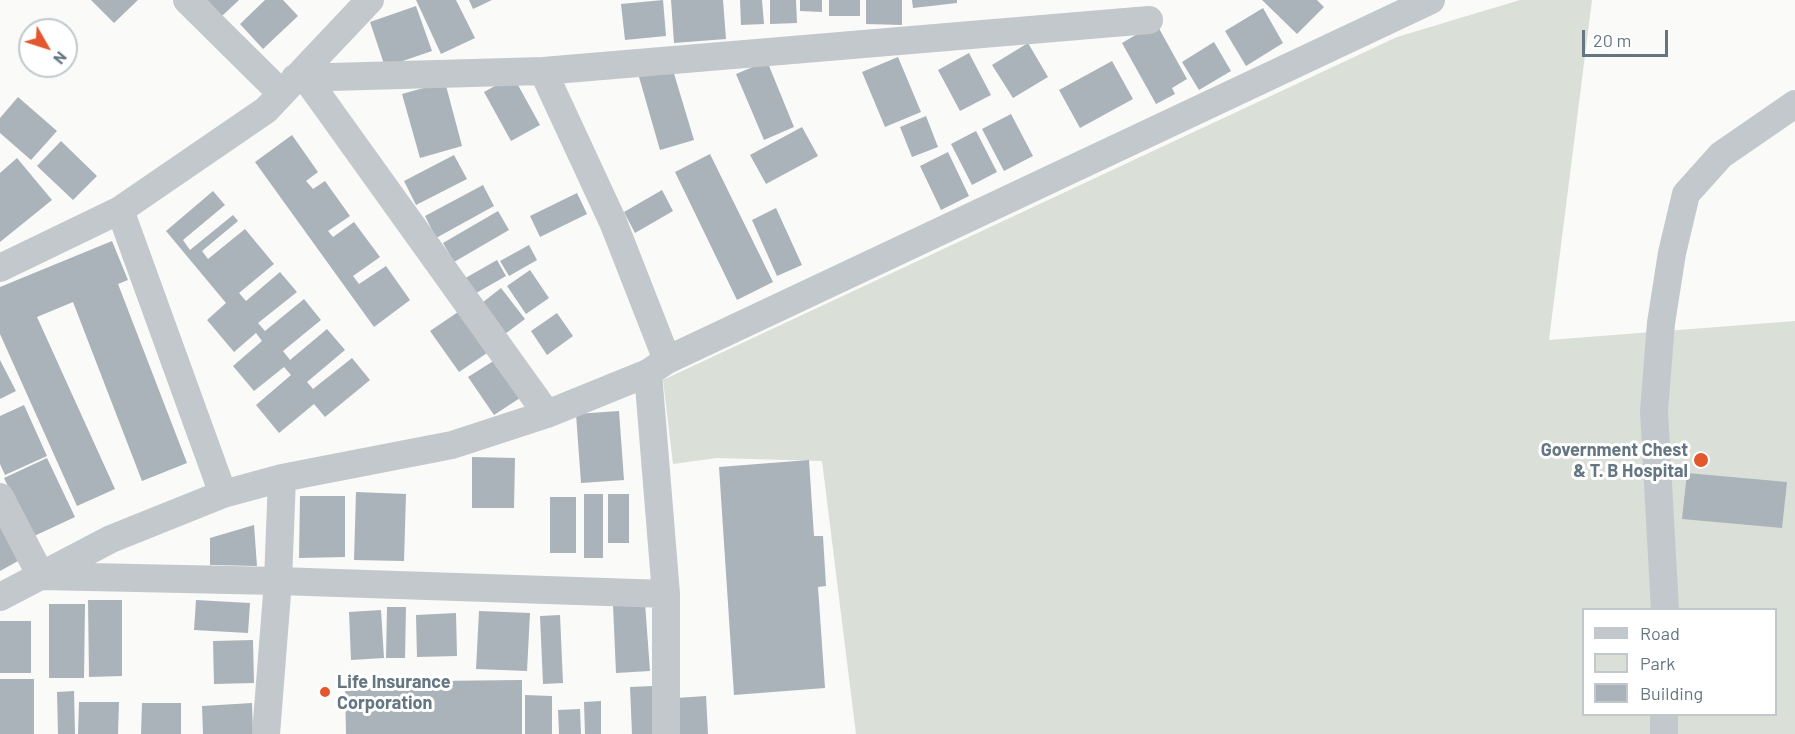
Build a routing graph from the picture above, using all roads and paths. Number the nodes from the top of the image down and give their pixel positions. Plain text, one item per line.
1 (187, 0) edge
2 (370, 0) edge
3 (1431, 0) edge
4 (1149, 21) dead end
5 (543, 71) junction
6 (294, 83) junction
7 (1795, 104) edge
8 (120, 210) junction
9 (0, 268) edge
10 (658, 367) junction
11 (547, 414) junction
12 (282, 478) junction
13 (223, 494) junction
14 (0, 497) edge
15 (41, 576) junction
16 (278, 580) junction
17 (666, 594) junction
18 (0, 597) edge
19 (1665, 608) edge
20 (1664, 716) edge
21 (266, 734) edge
22 (666, 734) edge
23 (1664, 734) edge

1 - 6 street
2 - 6 street
3 - 10 street
4 - 5 street
5 - 6 street
5 - 10 street
6 - 8 street
6 - 11 street
7 - 19 street
8 - 9 street
8 - 13 street
10 - 11 street
10 - 17 street
11 - 12 street
12 - 13 street
12 - 16 street
13 - 15 street
14 - 15 street
15 - 16 street
15 - 18 street
16 - 17 street
16 - 21 street
17 - 22 street
20 - 23 street

